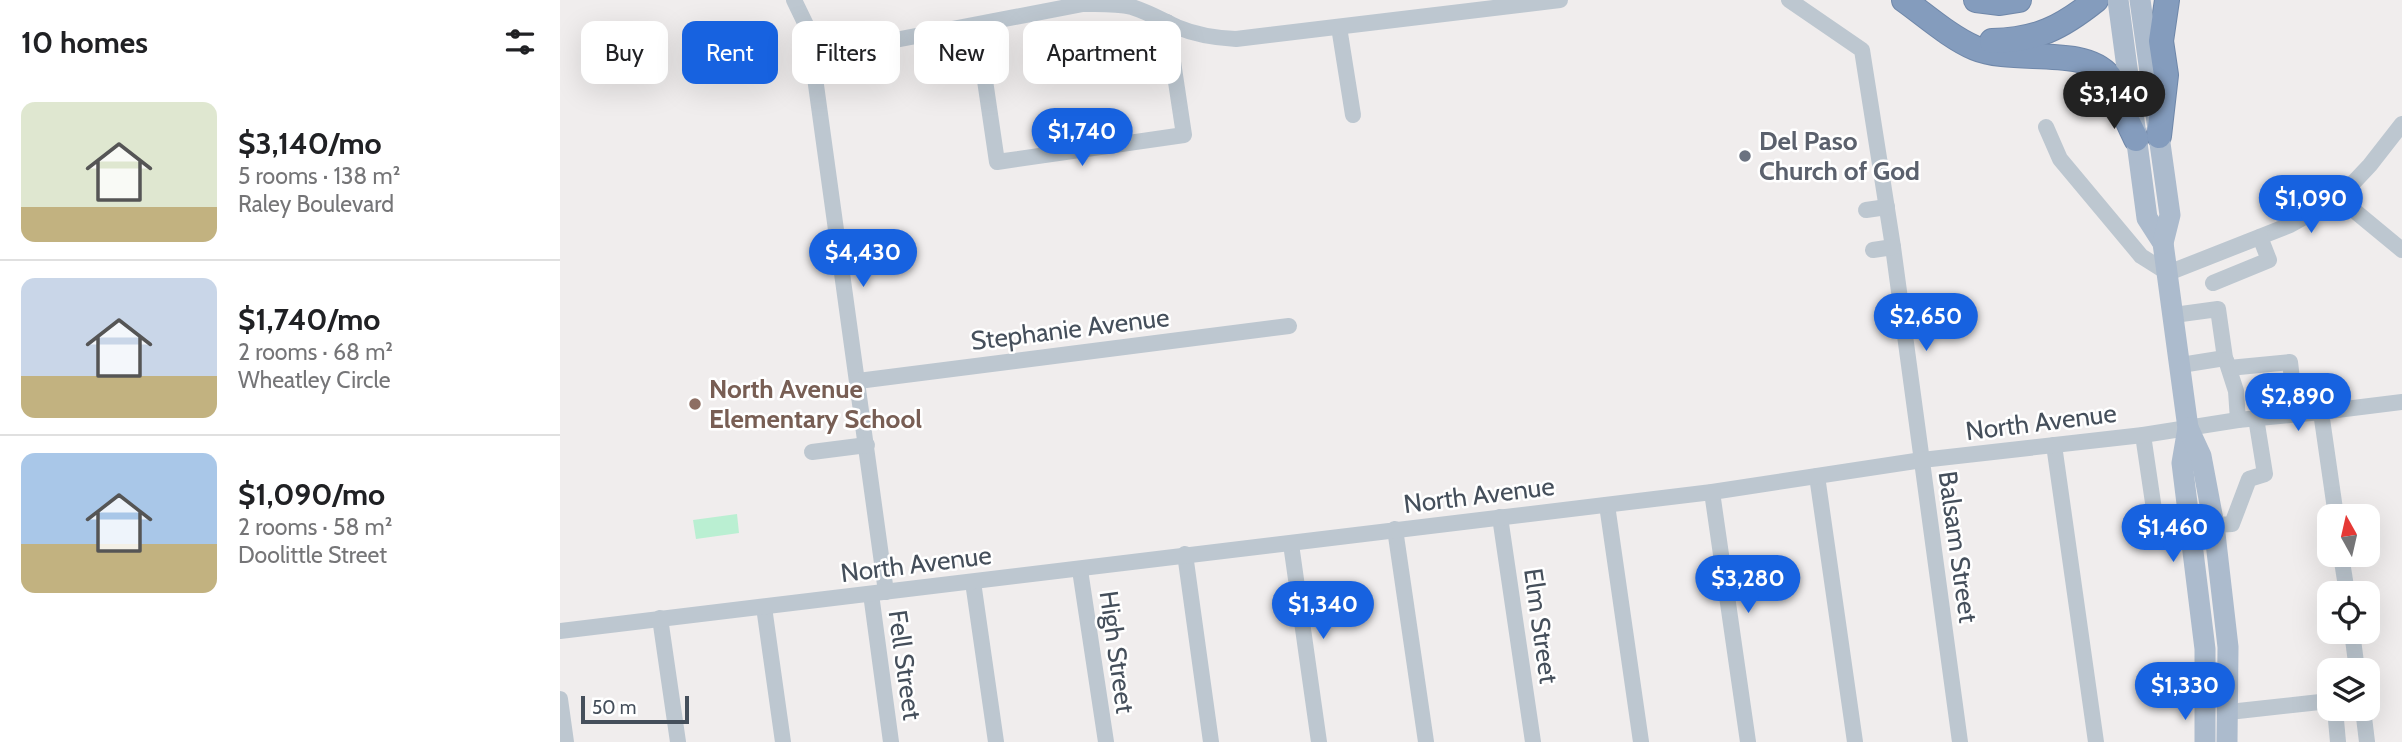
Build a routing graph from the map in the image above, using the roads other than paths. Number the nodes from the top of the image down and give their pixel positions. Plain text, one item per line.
1 (794, 0) edge
2 (1560, 0) edge
3 (1789, 0) edge
4 (1904, 0) edge
5 (1976, 0) edge
6 (2019, 0) edge
7 (2096, 0) edge
8 (2118, 0) edge
9 (2140, 0) edge
10 (2167, 0) edge
11 (804, 21) edge
12 (1001, 21) edge
13 (1165, 21) edge
14 (1339, 27) junction
15 (1181, 28) edge
16 (1950, 32) junction
17 (816, 84) edge
18 (986, 84) edge
19 (1176, 84) edge
20 (1353, 115) dead end
21 (2402, 124) edge
22 (2046, 127) dead end
23 (2148, 138) junction
24 (2339, 198) junction
25 (1887, 207) junction
26 (1866, 210) dead end
27 (2147, 218) junction
28 (2122, 234) junction
29 (2260, 237) junction
30 (2163, 243) junction
31 (1893, 247) junction
32 (1873, 250) dead end
33 (2402, 250) edge
34 (2207, 258) junction
35 (2168, 273) junction
36 (2213, 282) junction
37 (2218, 309) junction
38 (2174, 315) junction
39 (1289, 326) dead end
40 (2227, 363) junction
41 (2181, 365) junction
42 (858, 381) junction
43 (2402, 401) edge
44 (2321, 412) junction
45 (2297, 414) junction
46 (2256, 418) junction
47 (2238, 420) junction
48 (2188, 428) junction
49 (2143, 435) junction
50 (866, 445) junction
51 (2054, 445) junction
52 (812, 452) dead end
53 (1922, 460) junction
54 (1817, 477) junction
55 (1712, 492) junction
56 (2334, 504) edge
57 (1607, 505) junction
58 (1500, 517) junction
59 (2187, 520) junction
60 (2214, 525) junction
61 (1395, 529) junction
62 (1291, 544) junction
63 (1185, 554) junction
64 (1080, 569) junction
65 (973, 582) junction
66 (879, 593) junction
67 (764, 607) junction
68 (660, 618) junction
69 (560, 631) edge
70 (560, 699) edge
71 (2317, 702) edge
72 (2229, 712) junction
73 (2336, 721) edge
74 (2364, 721) edge
75 (566, 742) edge
76 (678, 742) edge
77 (783, 742) edge
78 (891, 742) edge
79 (996, 742) edge
80 (1106, 742) edge
81 (1211, 742) edge
82 (1320, 742) edge
83 (1426, 742) edge
84 (1533, 742) edge
85 (1641, 742) edge
86 (1748, 742) edge
87 (1855, 742) edge
88 (1960, 742) edge
89 (2096, 742) edge
90 (2205, 742) edge
91 (2227, 742) edge
92 (2338, 742) edge
93 (2367, 742) edge

1 - 11 street, Fell Street
2 - 14 street
3 - 25 street, Balsam Street
4 - 16 highway
5 - 6 highway
7 - 16 highway
8 - 23 main road
9 - 23 main road
10 - 23 highway
12 - 13 street
14 - 15 street
14 - 20 street
16 - 23 highway
17 - 42 street, Fell Street
18 - 19 street
21 - 24 street
22 - 28 street
23 - 27 main road
23 - 30 main road
24 - 29 street
24 - 33 street
25 - 26 street
25 - 31 street, Balsam Street
27 - 28 street
27 - 30 main road
28 - 35 street
29 - 34 street
29 - 36 street
30 - 35 main road
31 - 32 street
31 - 53 street, Balsam Street
34 - 35 street
34 - 36 street
35 - 38 main road
36 - 37 street
37 - 38 street
37 - 40 street
38 - 41 main road
39 - 42 street, Stephanie Avenue
40 - 41 street
40 - 45 street
40 - 47 street
41 - 48 main road
42 - 50 street, Fell Street
43 - 44 street, North Avenue
44 - 45 street, North Avenue
44 - 56 street
45 - 46 street, North Avenue
46 - 47 street, North Avenue
46 - 60 street
47 - 48 street, North Avenue
48 - 49 street, North Avenue
48 - 59 main road
48 - 60 main road
49 - 51 street, North Avenue
49 - 59 street
50 - 52 street
50 - 66 street, Fell Street
51 - 53 street, North Avenue
51 - 89 street
53 - 54 street, North Avenue
53 - 88 street, Balsam Street
54 - 55 street, North Avenue
54 - 87 street
55 - 57 street, North Avenue
55 - 86 street
57 - 58 street, North Avenue
57 - 85 street
58 - 61 street, North Avenue
58 - 84 street, Elm Street
59 - 90 main road
60 - 72 main road
61 - 62 street, North Avenue
61 - 83 street
62 - 63 street, North Avenue
62 - 82 street
63 - 64 street, North Avenue
63 - 81 street
64 - 65 street, North Avenue
64 - 80 street, High Street
65 - 66 street, North Avenue
65 - 79 street
66 - 67 street, North Avenue
66 - 78 street, Fell Street
67 - 68 street, North Avenue
67 - 77 street
68 - 69 street, North Avenue
68 - 76 street
70 - 75 street
71 - 72 street
72 - 91 main road
73 - 92 street
74 - 93 street

